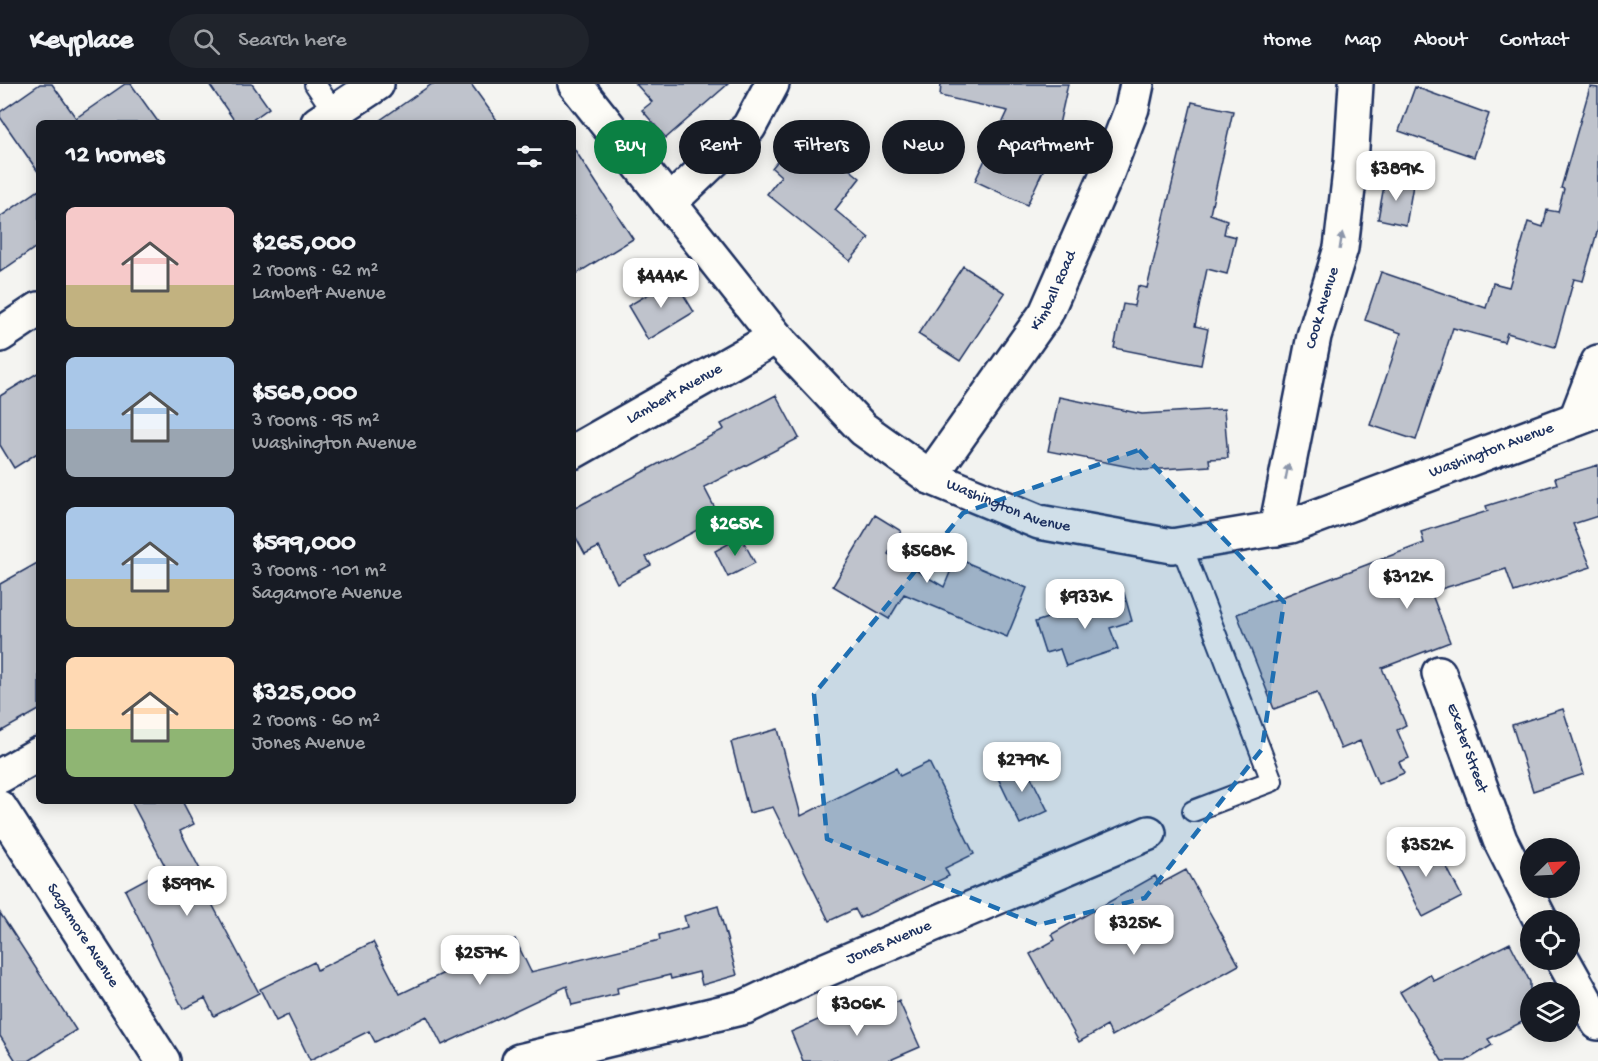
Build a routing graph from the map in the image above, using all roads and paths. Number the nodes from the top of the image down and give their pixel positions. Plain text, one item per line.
1 (315, 84) edge
2 (376, 84) edge
3 (574, 84) edge
4 (772, 84) edge
5 (1137, 84) edge
6 (1356, 84) edge
7 (326, 118) edge
8 (669, 203) junction
9 (36, 311) edge
10 (0, 335) edge
11 (776, 337) junction
12 (1598, 362) edge
13 (1587, 415) edge
14 (576, 450) edge
15 (930, 477) junction
16 (1276, 529) junction
17 (1181, 544) junction
18 (1439, 673) dead end
19 (36, 756) edge
20 (0, 776) edge
21 (0, 808) edge
22 (1193, 811) dead end
23 (1149, 832) dead end
24 (1535, 910) edge
25 (1569, 970) edge
26 (1598, 1023) edge
27 (164, 1061) edge
28 (519, 1061) edge

1 - 7 lane
2 - 7 street
3 - 8 street, Washington Avenue
4 - 8 street
5 - 15 street, Kimball Road
16 -> 6 street, Cook Avenue
8 - 11 street, Washington Avenue
9 - 10 street
11 - 14 street, Lambert Avenue
11 - 15 street, Washington Avenue
12 - 13 street
13 - 16 street, Washington Avenue
15 - 17 street, Washington Avenue
16 - 17 street, Washington Avenue
17 - 22 lane
18 - 24 street, Exeter Street
19 - 20 street
21 - 27 street, Sagamore Avenue
23 - 28 street, Jones Avenue
25 - 26 street

